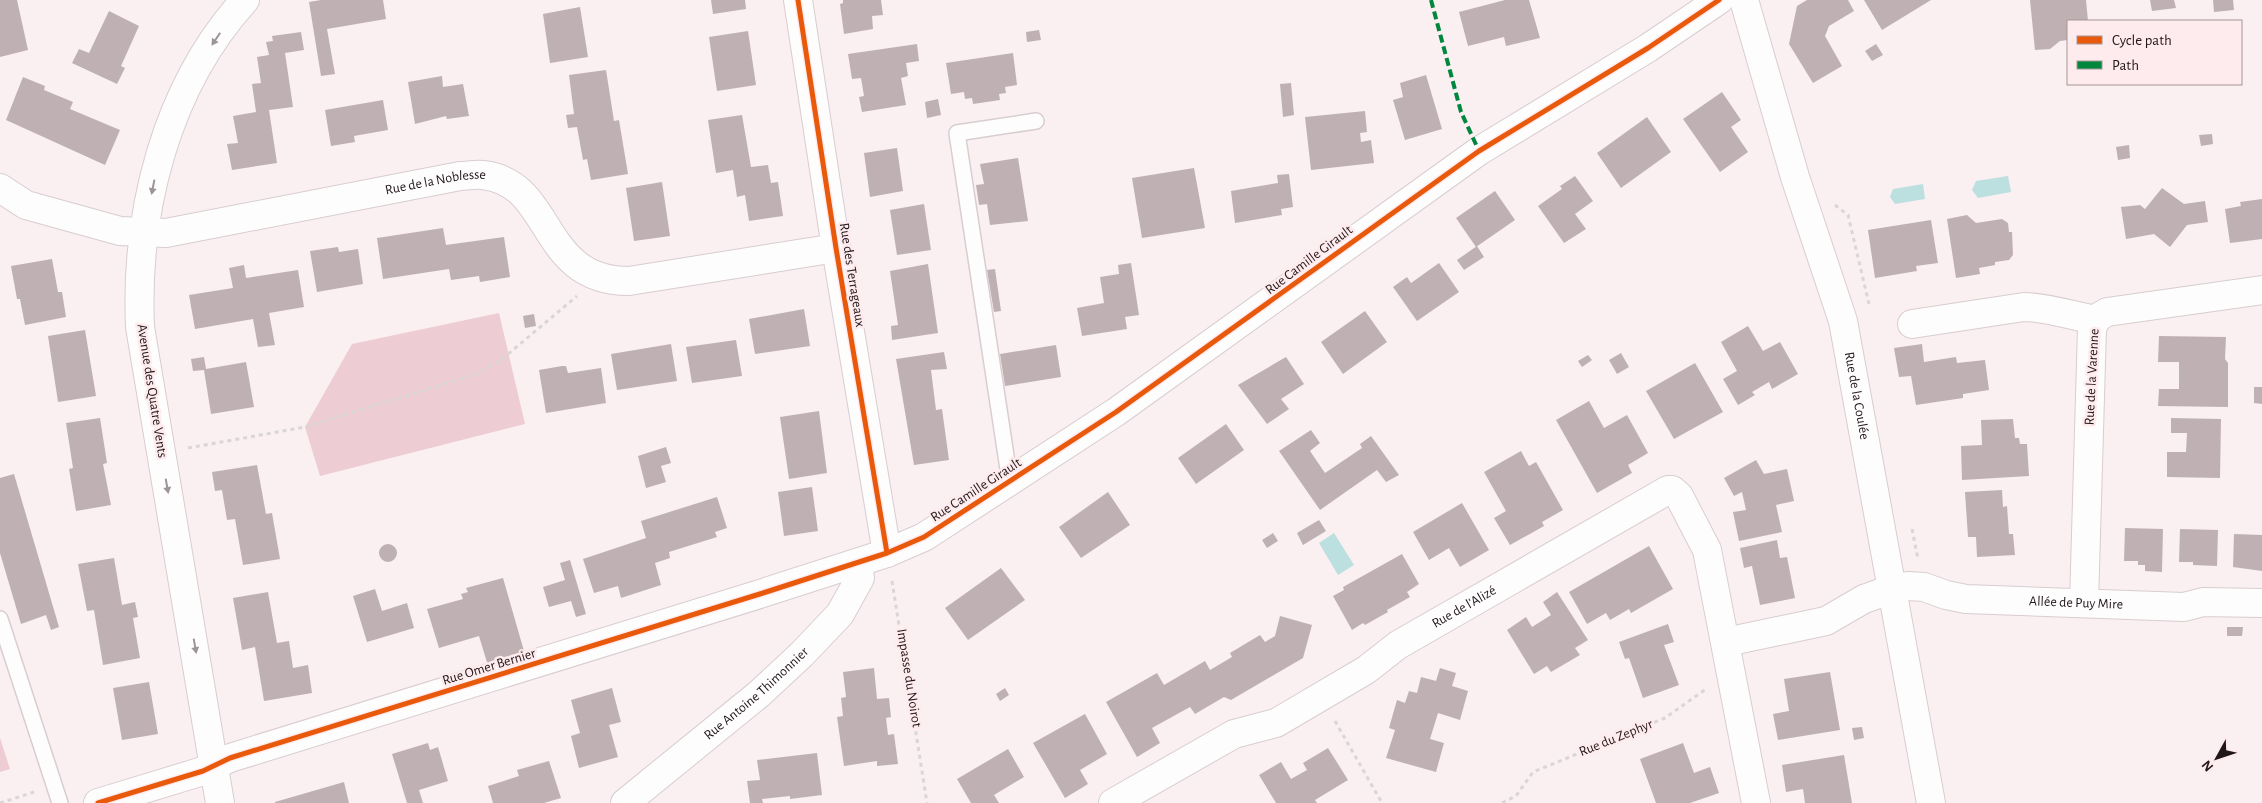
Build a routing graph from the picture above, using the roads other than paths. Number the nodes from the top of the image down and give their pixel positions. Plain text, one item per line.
1 (245, 0) edge
2 (798, 0) edge
3 (1719, 0) edge
4 (1744, 0) edge
5 (1036, 122) dead end
6 (0, 188) edge
7 (143, 233) junction
8 (836, 248) junction
9 (2262, 290) edge
10 (2096, 320) junction
11 (1912, 324) dead end
12 (1010, 482) junction
13 (887, 553) junction
14 (858, 563) junction
15 (1892, 589) junction
16 (2262, 603) edge
17 (2084, 604) junction
18 (0, 619) edge
19 (1726, 642) junction
20 (215, 766) junction
21 (60, 803) edge
22 (98, 803) edge
23 (220, 803) edge
24 (625, 803) edge
25 (1114, 803) edge
26 (1756, 803) edge
27 (1931, 803) edge

1 -> 7 street, Avenue des Quatre Vents
2 - 8 street, Rue des Terrageaux
3 - 12 street, Rue Camille Girault
4 - 15 street, Rue de la Coulée
5 - 12 lane
6 - 7 street, Rue de la Noblesse
7 - 8 street, Rue de la Noblesse
7 -> 20 street, Avenue des Quatre Vents
8 - 13 street, Rue des Terrageaux
9 - 10 street, Rue de la Varenne
10 - 11 street
10 - 17 street, Rue de la Varenne
12 - 13 street, Rue Camille Girault
13 - 14 street, Rue Omer Bernier
14 - 20 street, Rue Omer Bernier
14 - 24 street, Rue Antoine Thimonnier
15 - 17 street, Allée de Puy Mire
15 - 19 street
15 - 27 street, Rue de la Coulée
16 - 17 street, Allée de Puy Mire
18 - 21 lane
19 - 25 street, Rue de l'Alizé
19 - 26 street, Rue de l'Alizé
20 - 22 street, Rue Omer Bernier
20 - 23 street, Avenue des Quatre Vents

